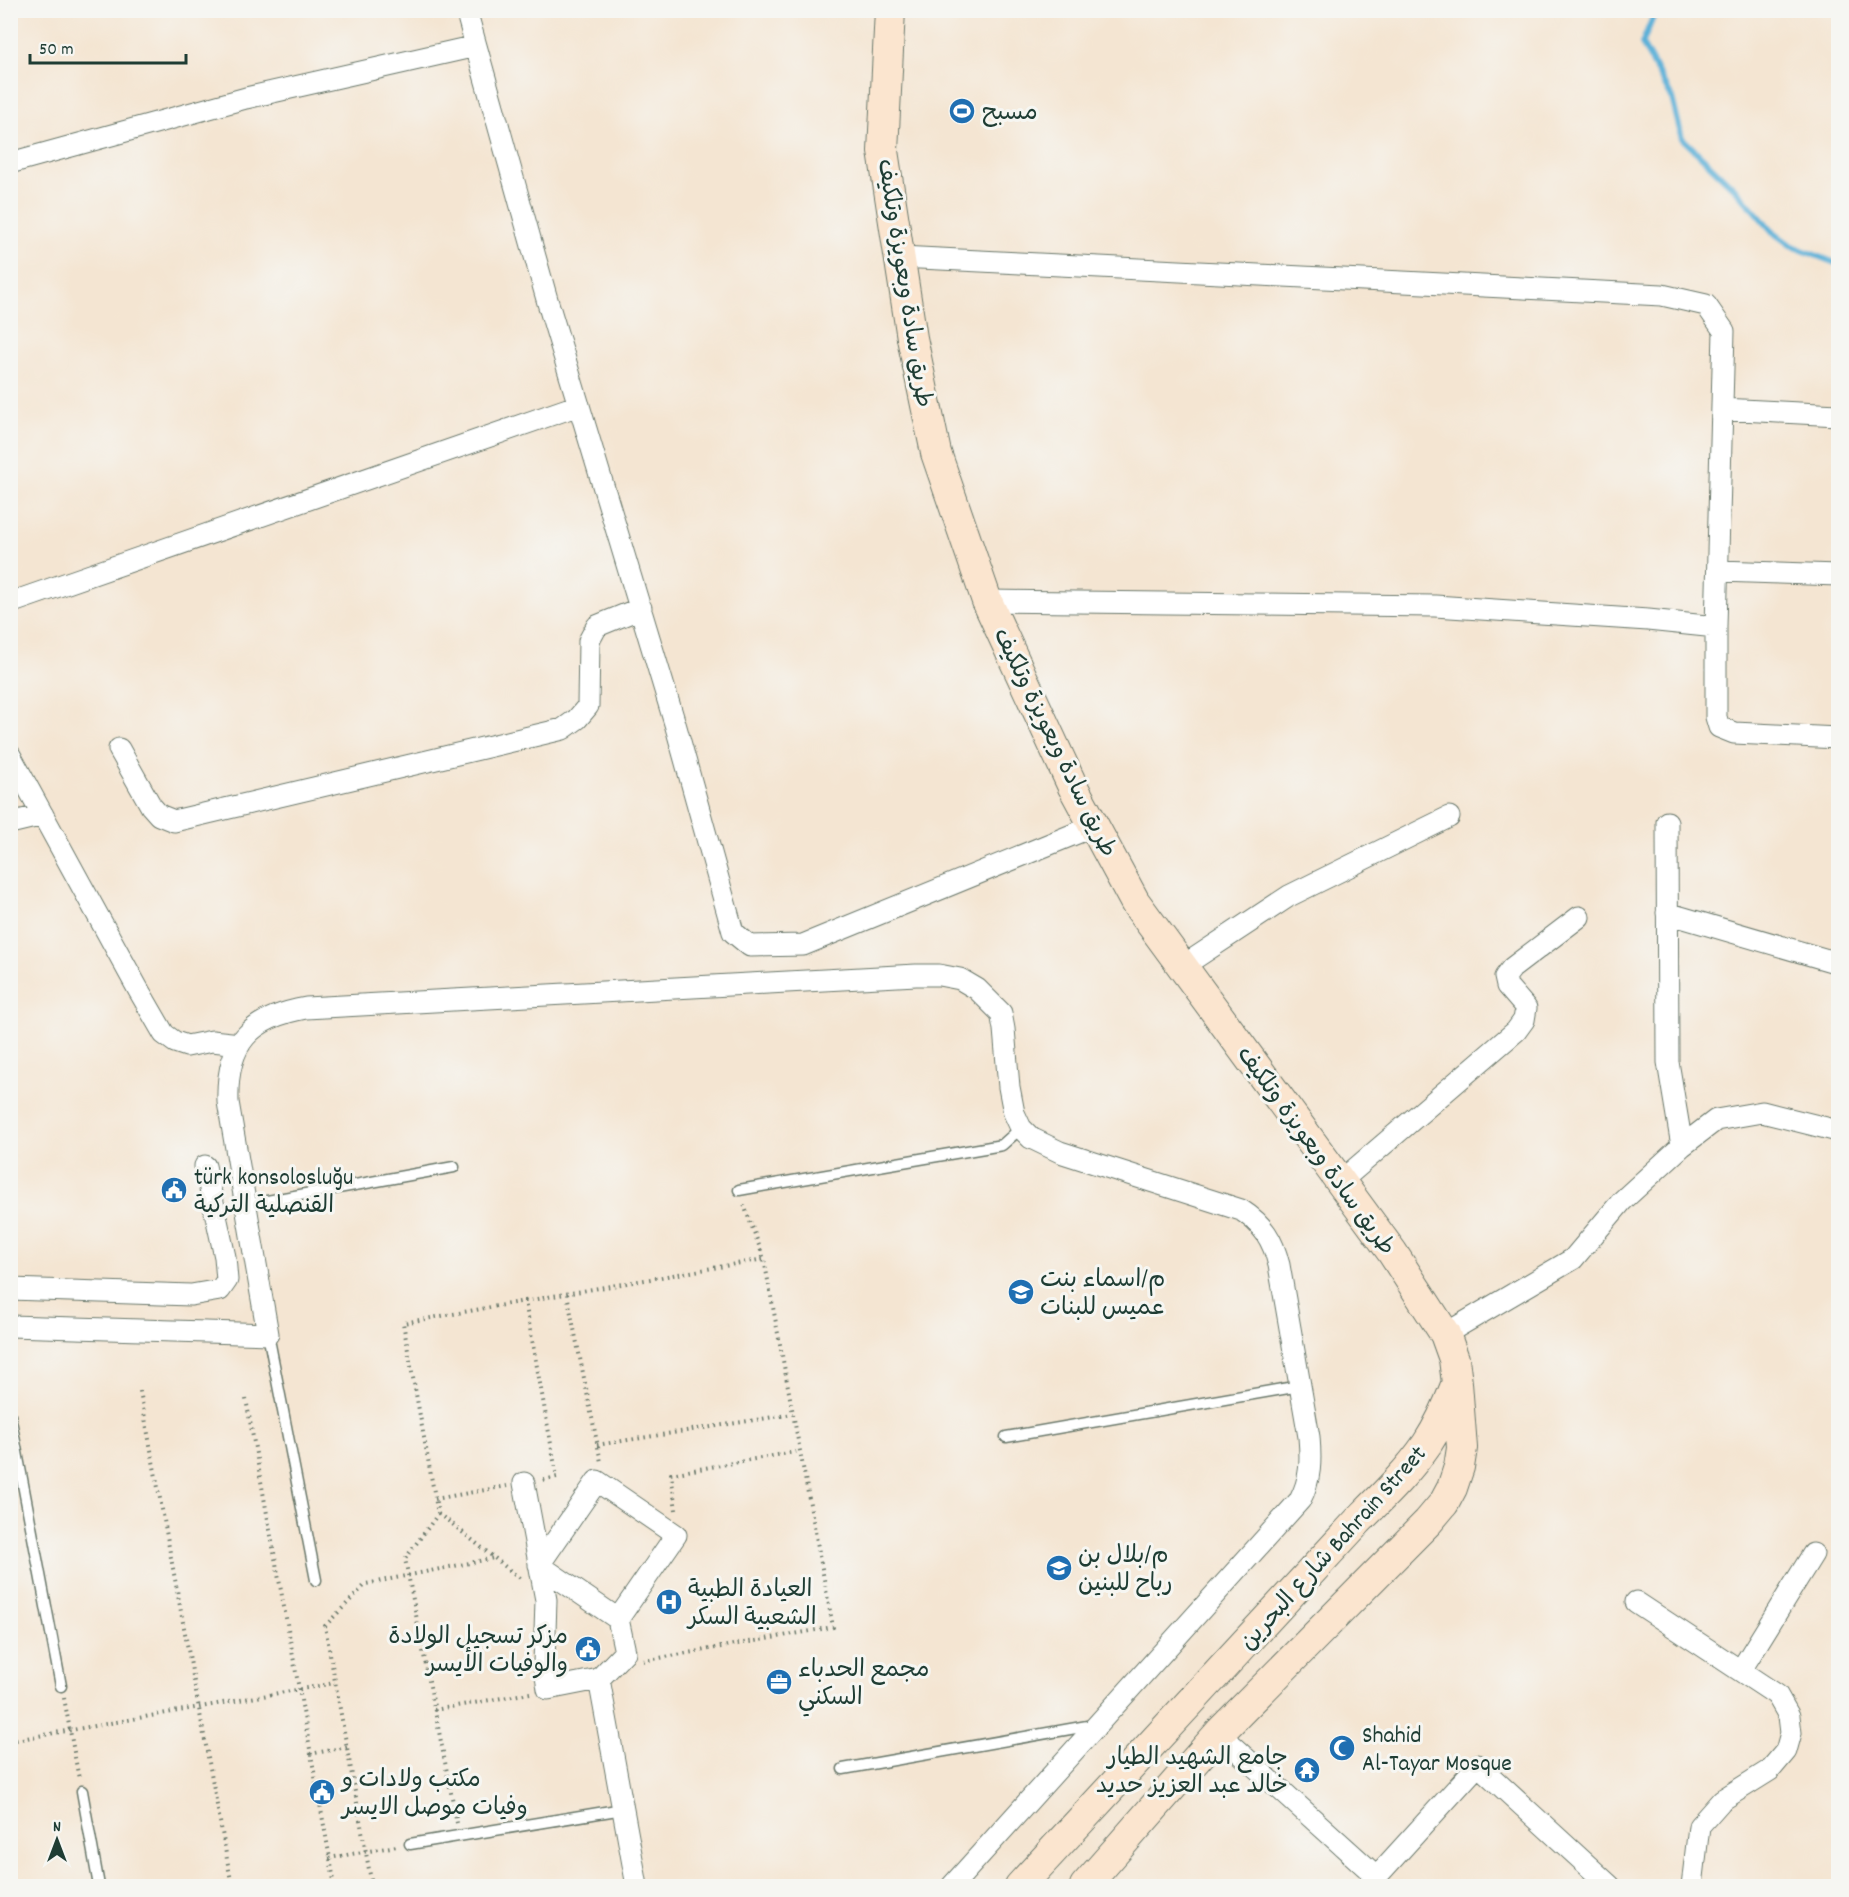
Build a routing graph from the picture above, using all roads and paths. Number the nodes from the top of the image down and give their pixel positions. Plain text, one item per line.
1 (466, 10) edge
2 (890, 10) edge
3 (476, 46) junction
4 (10, 163) edge
5 (900, 257) junction
6 (579, 405) junction
7 (1722, 409) junction
8 (1839, 415) edge
9 (1719, 571) junction
10 (1839, 575) edge
11 (987, 601) junction
12 (10, 603) edge
13 (641, 608) junction
14 (1716, 627) junction
15 (1839, 738) edge
16 (119, 749) dead end
17 (10, 755) edge
18 (43, 815) junction
19 (1449, 817) dead end
20 (1668, 822) dead end
21 (10, 823) edge
22 (1094, 826) junction
23 (1668, 913) junction
24 (1579, 918) dead end
25 (1839, 963) edge
26 (1183, 966) junction
27 (240, 1044) junction
28 (1021, 1128) junction
29 (1839, 1131) edge
30 (1682, 1146) junction
31 (205, 1166) dead end
32 (454, 1167) dead end
33 (1341, 1182) junction
34 (739, 1190) joint
35 (245, 1205) junction
36 (764, 1259) junction
37 (10, 1289) edge
38 (567, 1294) junction
39 (525, 1301) junction
40 (10, 1326) edge
41 (268, 1334) junction
42 (1445, 1334) junction
43 (1457, 1383) junction
44 (1300, 1386) junction
45 (141, 1391) dead end
46 (246, 1399) dead end
47 (793, 1414) junction
48 (10, 1415) edge
49 (1006, 1437) dead end
50 (597, 1445) junction
51 (800, 1451) junction
52 (524, 1483) junction
53 (606, 1486) junction
54 (435, 1499) junction
55 (438, 1515) junction
56 (1358, 1521) junction
57 (676, 1535) junction
58 (1813, 1554) dead end
59 (494, 1558) junction
60 (1388, 1562) junction
61 (539, 1565) junction
62 (408, 1574) junction
63 (316, 1580) dead end
64 (546, 1600) junction
65 (1636, 1602) dead end
66 (618, 1619) junction
67 (1741, 1670) junction
68 (605, 1673) junction
69 (335, 1683) junction
70 (61, 1686) joint
71 (299, 1689) junction
72 (548, 1689) junction
73 (199, 1707) junction
74 (435, 1710) junction
75 (1099, 1724) junction
76 (70, 1731) junction
77 (1221, 1731) junction
78 (10, 1741) edge
79 (347, 1747) junction
80 (310, 1754) junction
81 (843, 1769) dead end
82 (82, 1791) joint
83 (623, 1809) junction
84 (459, 1835) junction
85 (410, 1844) joint
86 (365, 1851) junction
87 (329, 1858) junction
88 (1042, 1863) junction
89 (1372, 1884) edge
90 (99, 1887) edge
91 (232, 1887) edge
92 (334, 1887) edge
93 (372, 1887) edge
94 (637, 1887) edge
95 (952, 1887) edge
96 (1020, 1887) edge
97 (1079, 1887) edge
98 (1085, 1887) edge
99 (1610, 1887) edge
100 (1692, 1887) edge

1 - 3 street
2 - 5 main road, طريق سادة وبعويزة وتلكيف
3 - 4 street
3 - 6 street
5 - 7 street
5 - 11 main road, طريق سادة وبعويزة وتلكيف
6 - 12 street
6 - 13 street
7 - 8 street
7 - 9 street
9 - 10 street
9 - 14 street
11 - 14 street
11 - 22 main road, طريق سادة وبعويزة وتلكيف
13 - 16 street
13 - 22 street
14 - 15 street
17 - 18 street
18 - 21 street
18 - 27 street
19 - 26 street
20 - 23 street
22 - 26 main road, طريق سادة وبعويزة وتلكيف
23 - 25 street
23 - 30 street
24 - 33 street
26 - 33 main road, طريق سادة وبعويزة وتلكيف
27 - 28 street
27 - 35 street
28 - 34 lane
28 - 44 street
29 - 30 street
30 - 42 street
31 - 37 street
32 - 35 lane
33 - 42 main road, طريق سادة وبعويزة وتلكيف
34 - 36 path
35 - 41 street
36 - 38 path
36 - 47 path
38 - 39 path
38 - 50 path
39 - 52 path
39 - 54 path
40 - 41 street
41 - 63 lane
42 - 43 main road, طريق سادة وبعويزة وتلكيف
43 - 56 main road, شارع البحرين Bahrain Street
43 - 60 main road, شارع البحرين Bahrain Street
44 - 49 lane
44 - 75 street
45 - 73 path
46 - 71 path
47 - 50 path
47 - 51 path
48 - 70 lane
50 - 53 path
51 - 57 path
51 - 68 path
52 - 54 path
52 - 61 street
53 - 57 street
53 - 61 street
54 - 55 path
55 - 59 path
55 - 62 path
56 - 60 main road
56 - 88 main road, شارع البحرين Bahrain Street
57 - 66 street
58 - 67 street
59 - 62 path
59 - 64 path
60 - 77 main road, شارع البحرين Bahrain Street
61 - 64 street
61 - 66 street
62 - 69 path
62 - 74 path
64 - 72 street
65 - 67 street
66 - 68 street
67 - 100 street
68 - 72 street
68 - 83 street
69 - 71 path
69 - 79 path
70 - 76 path
71 - 73 path
71 - 80 path
72 - 74 path
73 - 76 path
73 - 91 path
74 - 84 path
75 - 81 lane
75 - 95 street
76 - 78 path
76 - 82 path
77 - 89 street
77 - 98 main road, شارع البحرين Bahrain Street
79 - 80 path
79 - 86 path
80 - 87 path
82 - 90 lane
83 - 84 lane
83 - 94 street
84 - 85 lane
85 - 86 path
86 - 87 path
86 - 93 path
87 - 92 path
88 - 96 main road, شارع البحرين Bahrain Street
88 - 97 main road
89 - 99 street

